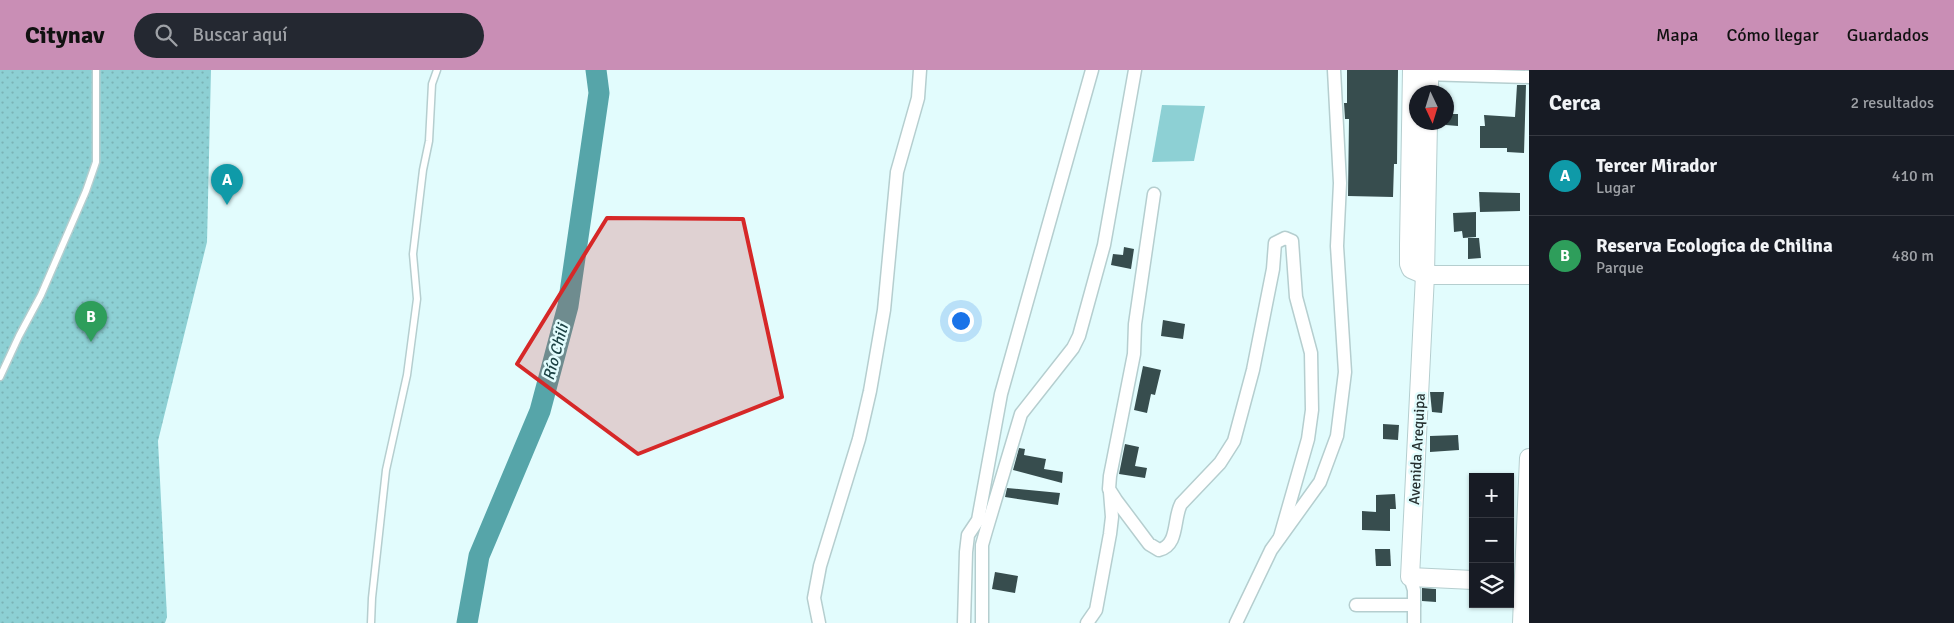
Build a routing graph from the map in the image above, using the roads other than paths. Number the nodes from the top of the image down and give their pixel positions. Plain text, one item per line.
1 (96, 70) edge
2 (437, 70) edge
3 (920, 70) edge
4 (1092, 70) edge
5 (1135, 70) edge
6 (1334, 70) edge
7 (1421, 72) edge
8 (1529, 78) edge
9 (1426, 85) edge
10 (1428, 130) edge
11 (1154, 194) dead end
12 (1425, 275) junction
13 (1529, 275) edge
14 (0, 377) edge
15 (1529, 458) edge
16 (1110, 489) junction
17 (1280, 537) junction
18 (1410, 577) junction
19 (1469, 580) edge
20 (1521, 582) edge
21 (1356, 605) dead end
22 (1414, 605) junction
23 (371, 623) edge
24 (820, 623) edge
25 (964, 623) edge
26 (982, 623) edge
27 (1088, 623) edge
28 (1236, 623) edge
29 (1414, 623) edge
30 (1522, 623) edge

1 - 14 lane
2 - 23 lane
3 - 24 street
4 - 25 street
5 - 26 street
6 - 17 street
7 - 8 street
7 - 9 main road
7 - 12 main road
10 - 12 main road, Avenida Arequipa
11 - 16 street
12 - 13 main road
12 - 18 main road, Avenida Arequipa
15 - 20 main road
16 - 17 street
16 - 27 street
17 - 28 street
18 - 19 main road
18 - 22 street, Avenida Arequipa
20 - 30 main road
21 - 22 street
22 - 29 street, Avenida Arequipa

